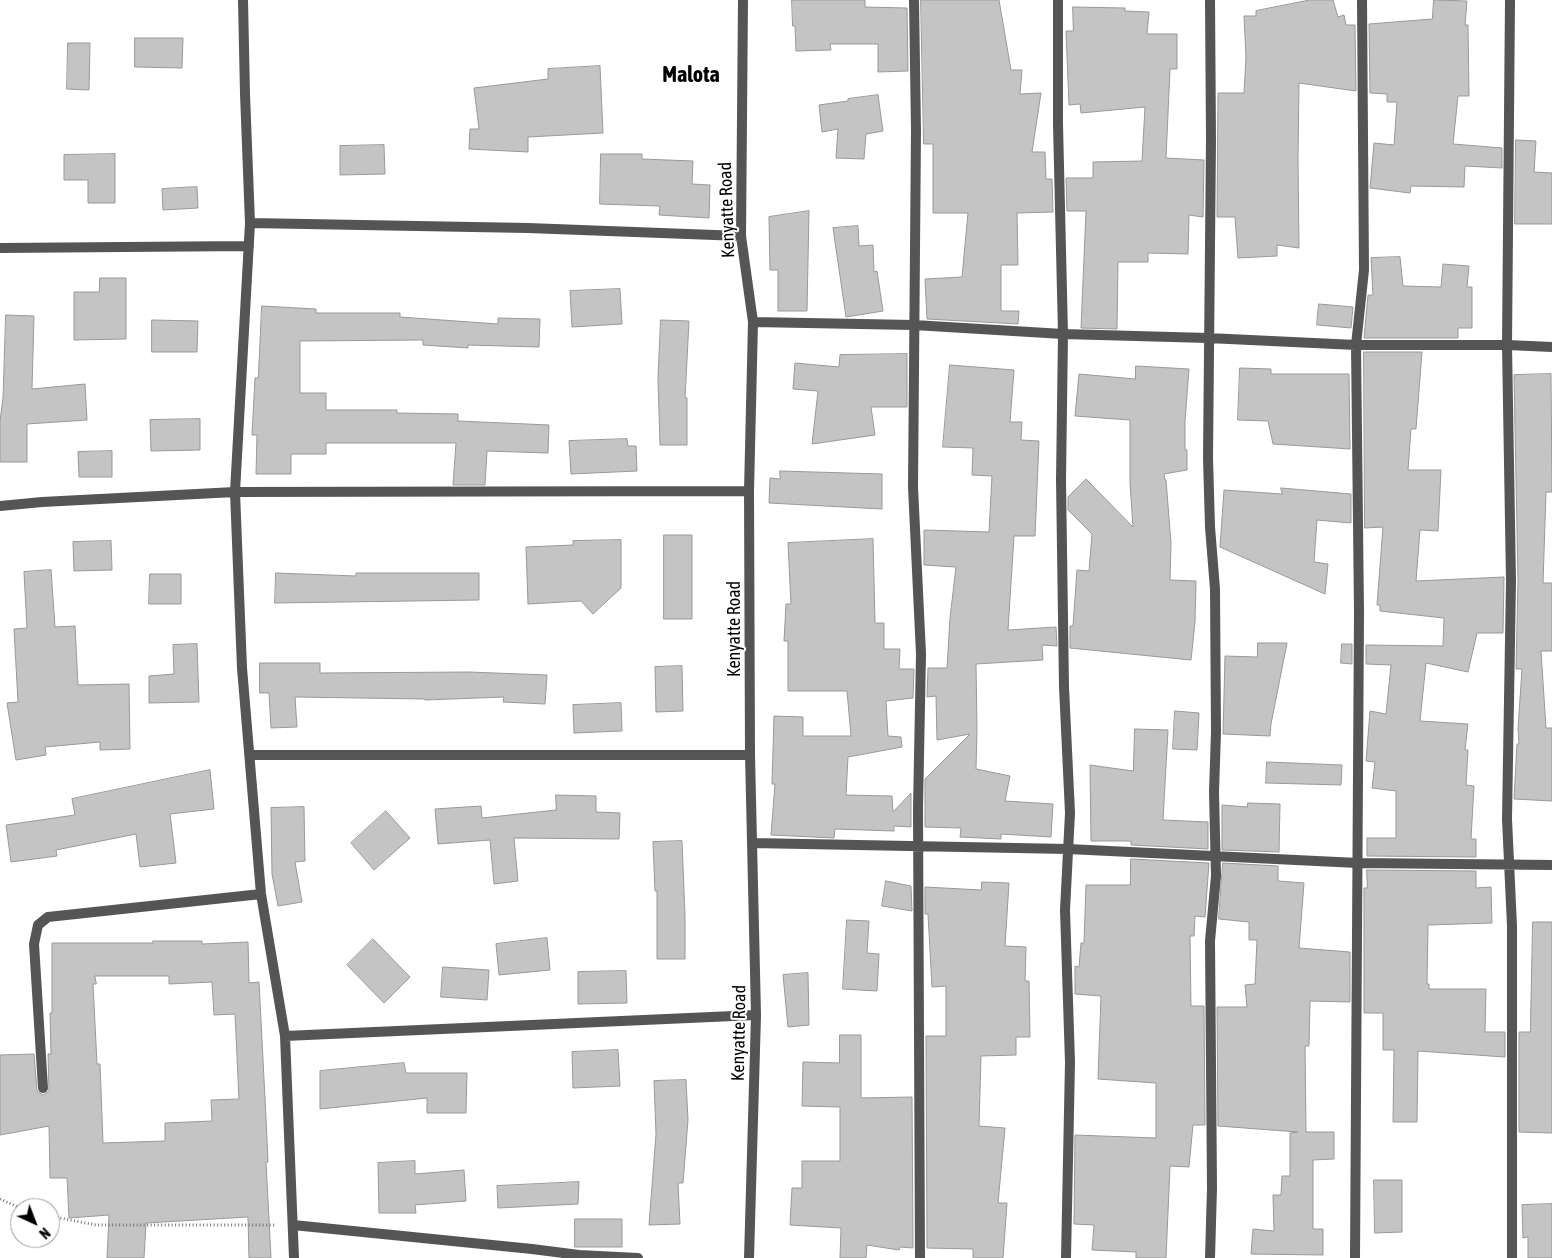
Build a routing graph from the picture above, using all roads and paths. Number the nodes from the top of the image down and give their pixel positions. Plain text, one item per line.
1 (243, 0) edge
2 (743, 0) edge
3 (914, 0) edge
4 (1058, 0) edge
5 (1210, 0) edge
6 (1362, 0) edge
7 (1510, 0) edge
8 (250, 222) junction
9 (741, 236) junction
10 (249, 246) junction
11 (0, 248) edge
12 (753, 322) junction
13 (914, 325) junction
14 (1063, 334) junction
15 (1208, 338) junction
16 (1356, 345) junction
17 (1507, 345) junction
18 (1552, 347) edge
19 (749, 491) junction
20 (234, 492) junction
21 (0, 506) edge
22 (250, 755) junction
23 (750, 755) junction
24 (752, 843) junction
25 (919, 847) junction
26 (1068, 848) junction
27 (1215, 855) junction
28 (1358, 863) junction
29 (1509, 865) junction
30 (1552, 865) edge
31 (262, 894) junction
32 (756, 1015) junction
33 (285, 1036) junction
34 (43, 1088) dead end
35 (60, 1218) edge
36 (293, 1224) junction
37 (531, 1253) edge
38 (294, 1258) edge
39 (638, 1258) edge
40 (749, 1258) edge
41 (920, 1258) edge
42 (1066, 1258) edge
43 (1210, 1258) edge
44 (1355, 1258) edge
45 (1512, 1258) edge

1 - 8 street
2 - 9 street, Kenyatte Road
3 - 13 street
4 - 14 street
5 - 15 street
6 - 16 street
7 - 17 street
8 - 9 street
8 - 10 street
9 - 12 street, Kenyatte Road
10 - 11 street
10 - 20 street
12 - 13 street
12 - 19 street, Kenyatte Road
13 - 14 street
13 - 25 street
14 - 15 street
14 - 26 street
15 - 16 street
15 - 27 street
16 - 17 street
16 - 28 street
17 - 18 street
17 - 29 street
19 - 20 street
19 - 23 street, Kenyatte Road
20 - 21 street
20 - 22 street
22 - 23 street
22 - 31 street
23 - 24 street, Kenyatte Road
24 - 25 street
24 - 32 street, Kenyatte Road
25 - 26 street
25 - 41 street
26 - 27 street
26 - 42 street
27 - 28 street
27 - 43 street
28 - 29 street
28 - 44 street
29 - 30 street
29 - 45 street
31 - 33 street
31 - 34 street
32 - 33 street
32 - 40 street, Kenyatte Road
33 - 36 street
35 - 36 path
36 - 37 street
36 - 38 street
37 - 39 street

